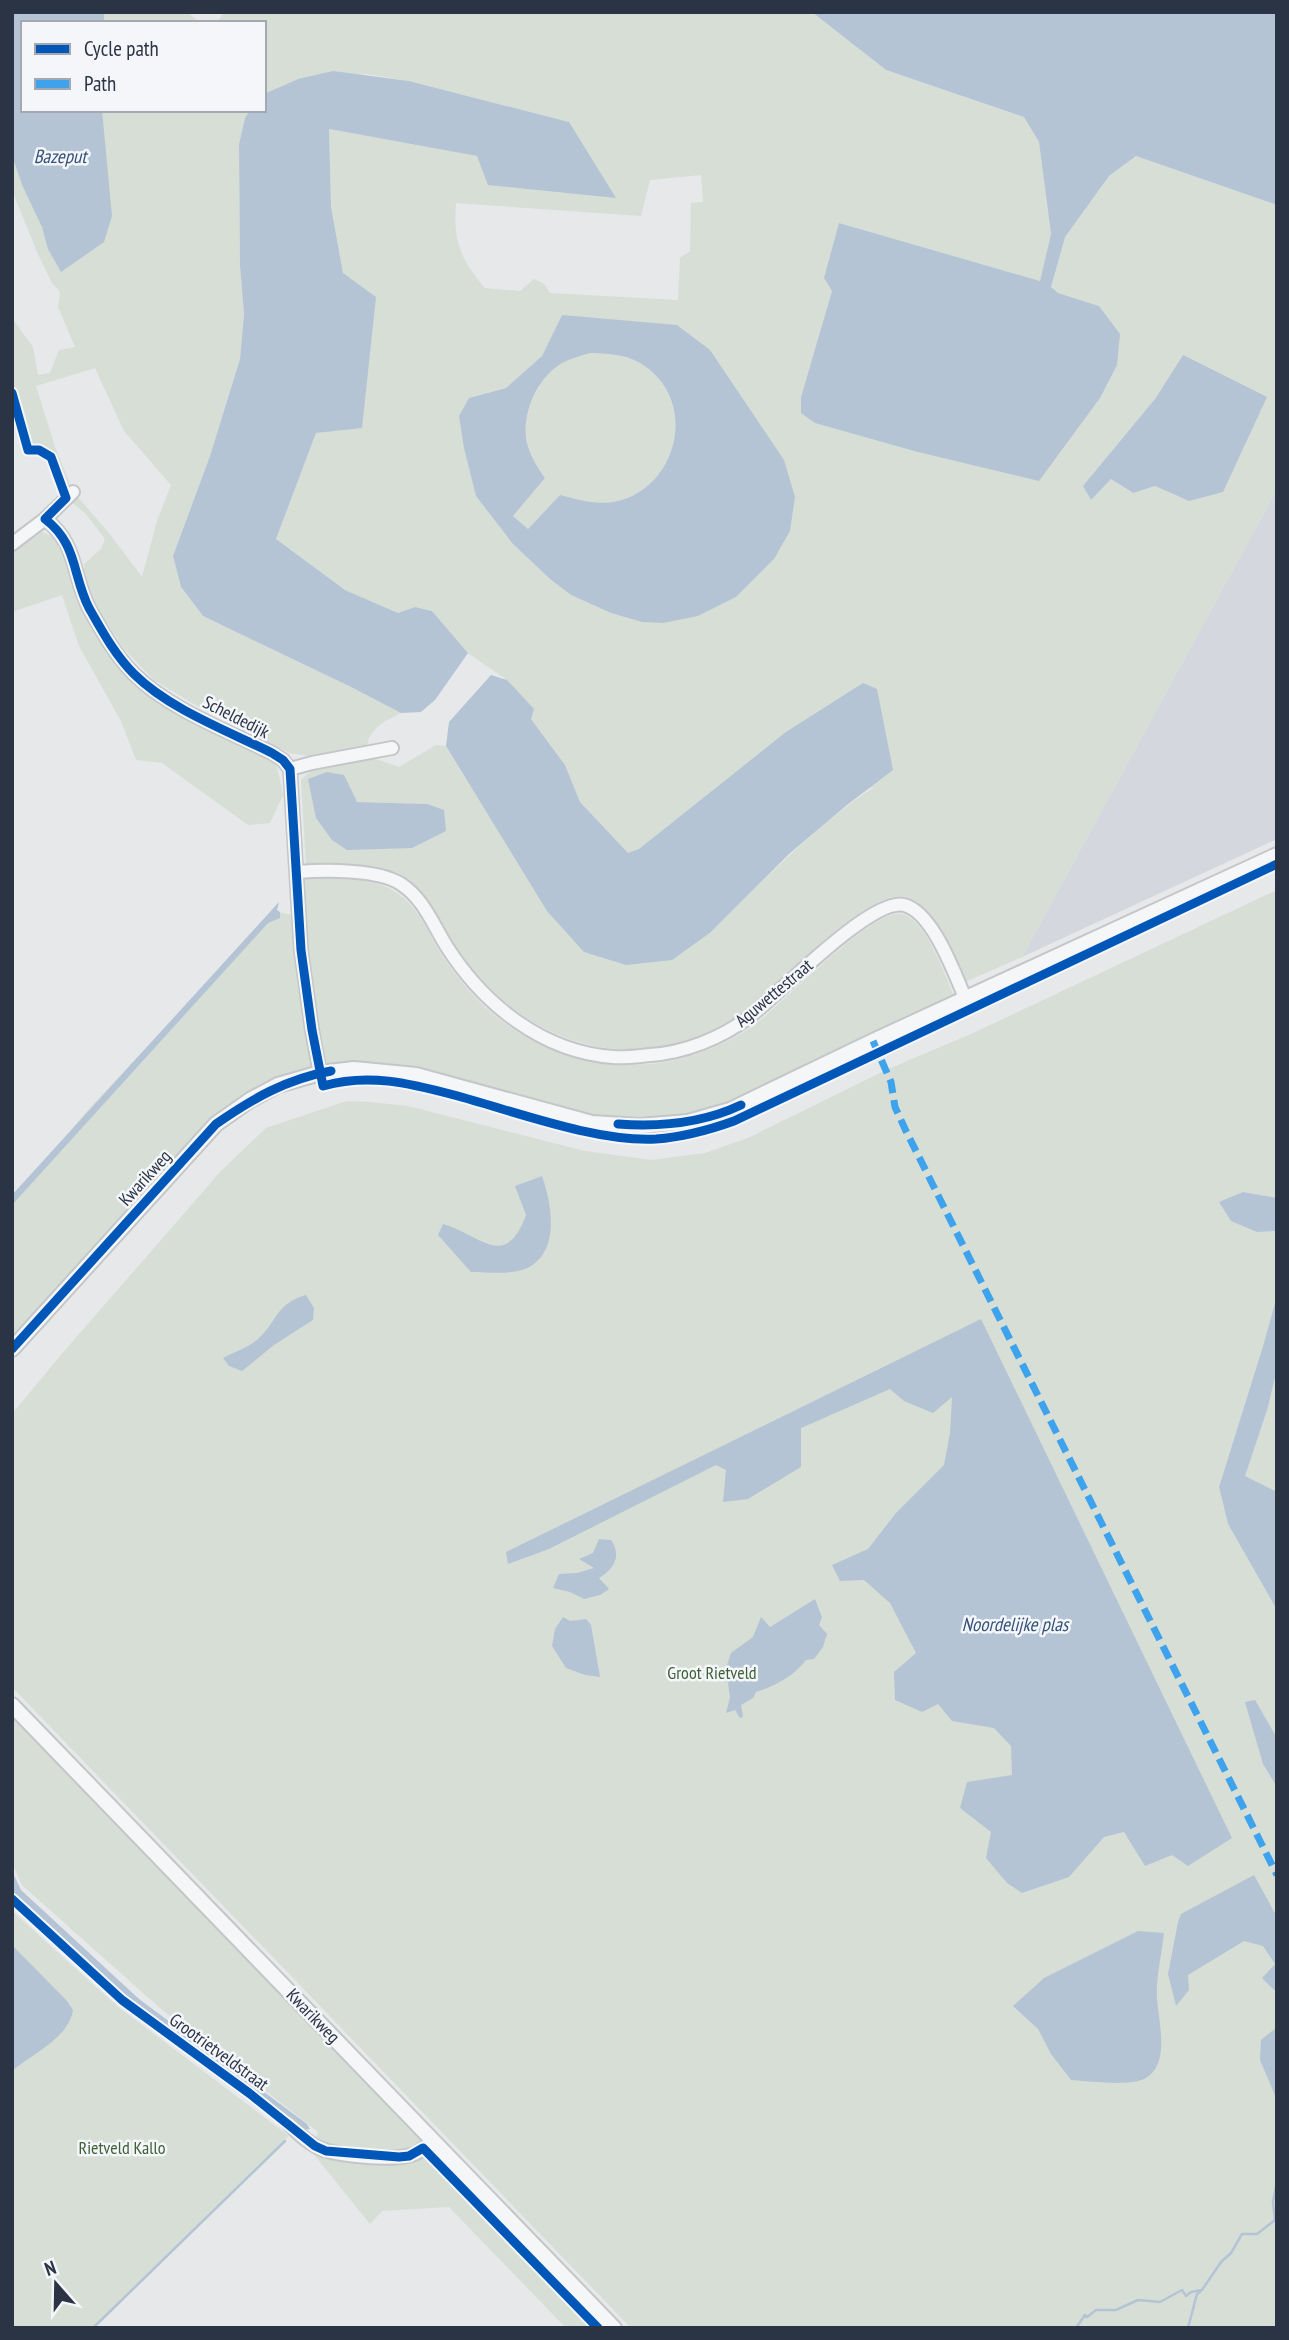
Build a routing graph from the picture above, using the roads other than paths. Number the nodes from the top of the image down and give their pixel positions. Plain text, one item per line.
1 (73, 492) dead end
2 (45, 519) junction
3 (12, 544) edge
4 (392, 748) dead end
5 (290, 769) junction
6 (1277, 855) edge
7 (297, 872) junction
8 (966, 1000) junction
9 (326, 1072) junction
10 (12, 1349) edge
11 (12, 1705) edge
12 (289, 2124) dead end
13 (433, 2140) junction
14 (614, 2328) edge

1 - 2 street
2 - 3 street
2 - 5 street, Scheldedijk
4 - 5 street
5 - 7 street
6 - 8 street
7 - 8 street, Aguwettestraat
7 - 9 street
8 - 9 street
9 - 10 street, Kwarikweg
11 - 13 street, Kwarikweg
12 - 13 street
13 - 14 street, Kwarikweg

